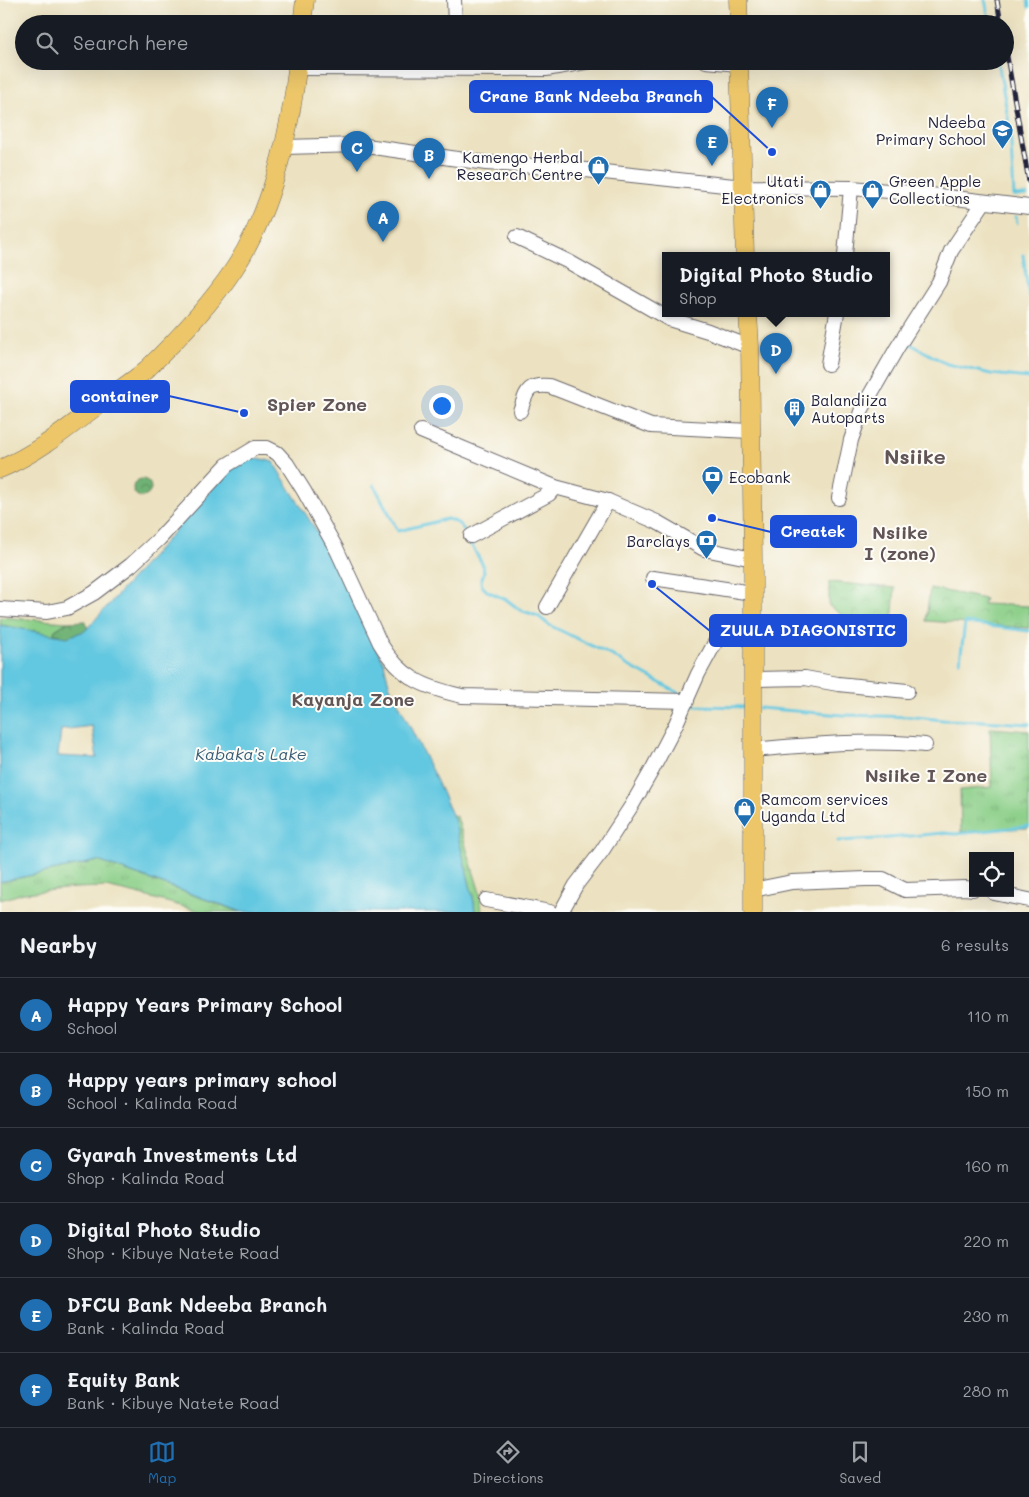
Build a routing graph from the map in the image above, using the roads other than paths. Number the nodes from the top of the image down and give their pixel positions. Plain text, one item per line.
1 (304, 0) edge
2 (454, 0) edge
3 (738, 0) edge
4 (303, 15) edge
5 (455, 15) edge
6 (739, 15) edge
7 (297, 70) edge
8 (739, 70) edge
9 (284, 147) junction
10 (743, 187) junction
11 (851, 188) junction
12 (984, 202) junction
13 (1029, 207) edge
14 (517, 237) dead end
15 (745, 252) edge
16 (844, 252) edge
17 (662, 315) edge
18 (665, 317) edge
19 (748, 317) edge
20 (836, 317) edge
21 (750, 347) junction
22 (828, 364) dead end
23 (520, 411) dead end
24 (421, 431) dead end
25 (750, 431) junction
26 (0, 469) edge
27 (555, 487) junction
28 (839, 498) dead end
29 (608, 501) junction
30 (471, 536) dead end
31 (753, 559) junction
32 (653, 578) dead end
33 (752, 594) junction
34 (547, 607) dead end
35 (0, 609) edge
36 (752, 624) junction
37 (753, 679) junction
38 (907, 691) dead end
39 (687, 701) junction
40 (925, 745) dead end
41 (752, 750) junction
42 (969, 888) edge
43 (753, 890) junction
44 (1014, 897) edge
45 (486, 900) dead end
46 (1029, 900) edge
47 (550, 912) edge
48 (561, 912) edge
49 (753, 912) edge

1 - 4 main road
2 - 5 street
3 - 6 main road
7 - 9 main road
8 - 10 main road
9 - 10 street
9 - 26 main road
10 - 11 street
10 - 15 main road
11 - 12 street
11 - 16 street
12 - 13 street
12 - 28 street
14 - 17 street
18 - 21 street
19 - 21 main road
20 - 22 street
21 - 25 main road
23 - 25 street
24 - 27 street
25 - 31 main road
27 - 29 street
27 - 30 street
29 - 31 street
29 - 34 street
31 - 33 main road
32 - 33 street
33 - 36 main road
35 - 39 street
36 - 37 main road
36 - 39 street
37 - 38 street
37 - 41 main road
39 - 48 street
40 - 41 street
41 - 43 main road
42 - 43 street
43 - 49 main road
44 - 46 street
45 - 47 street

